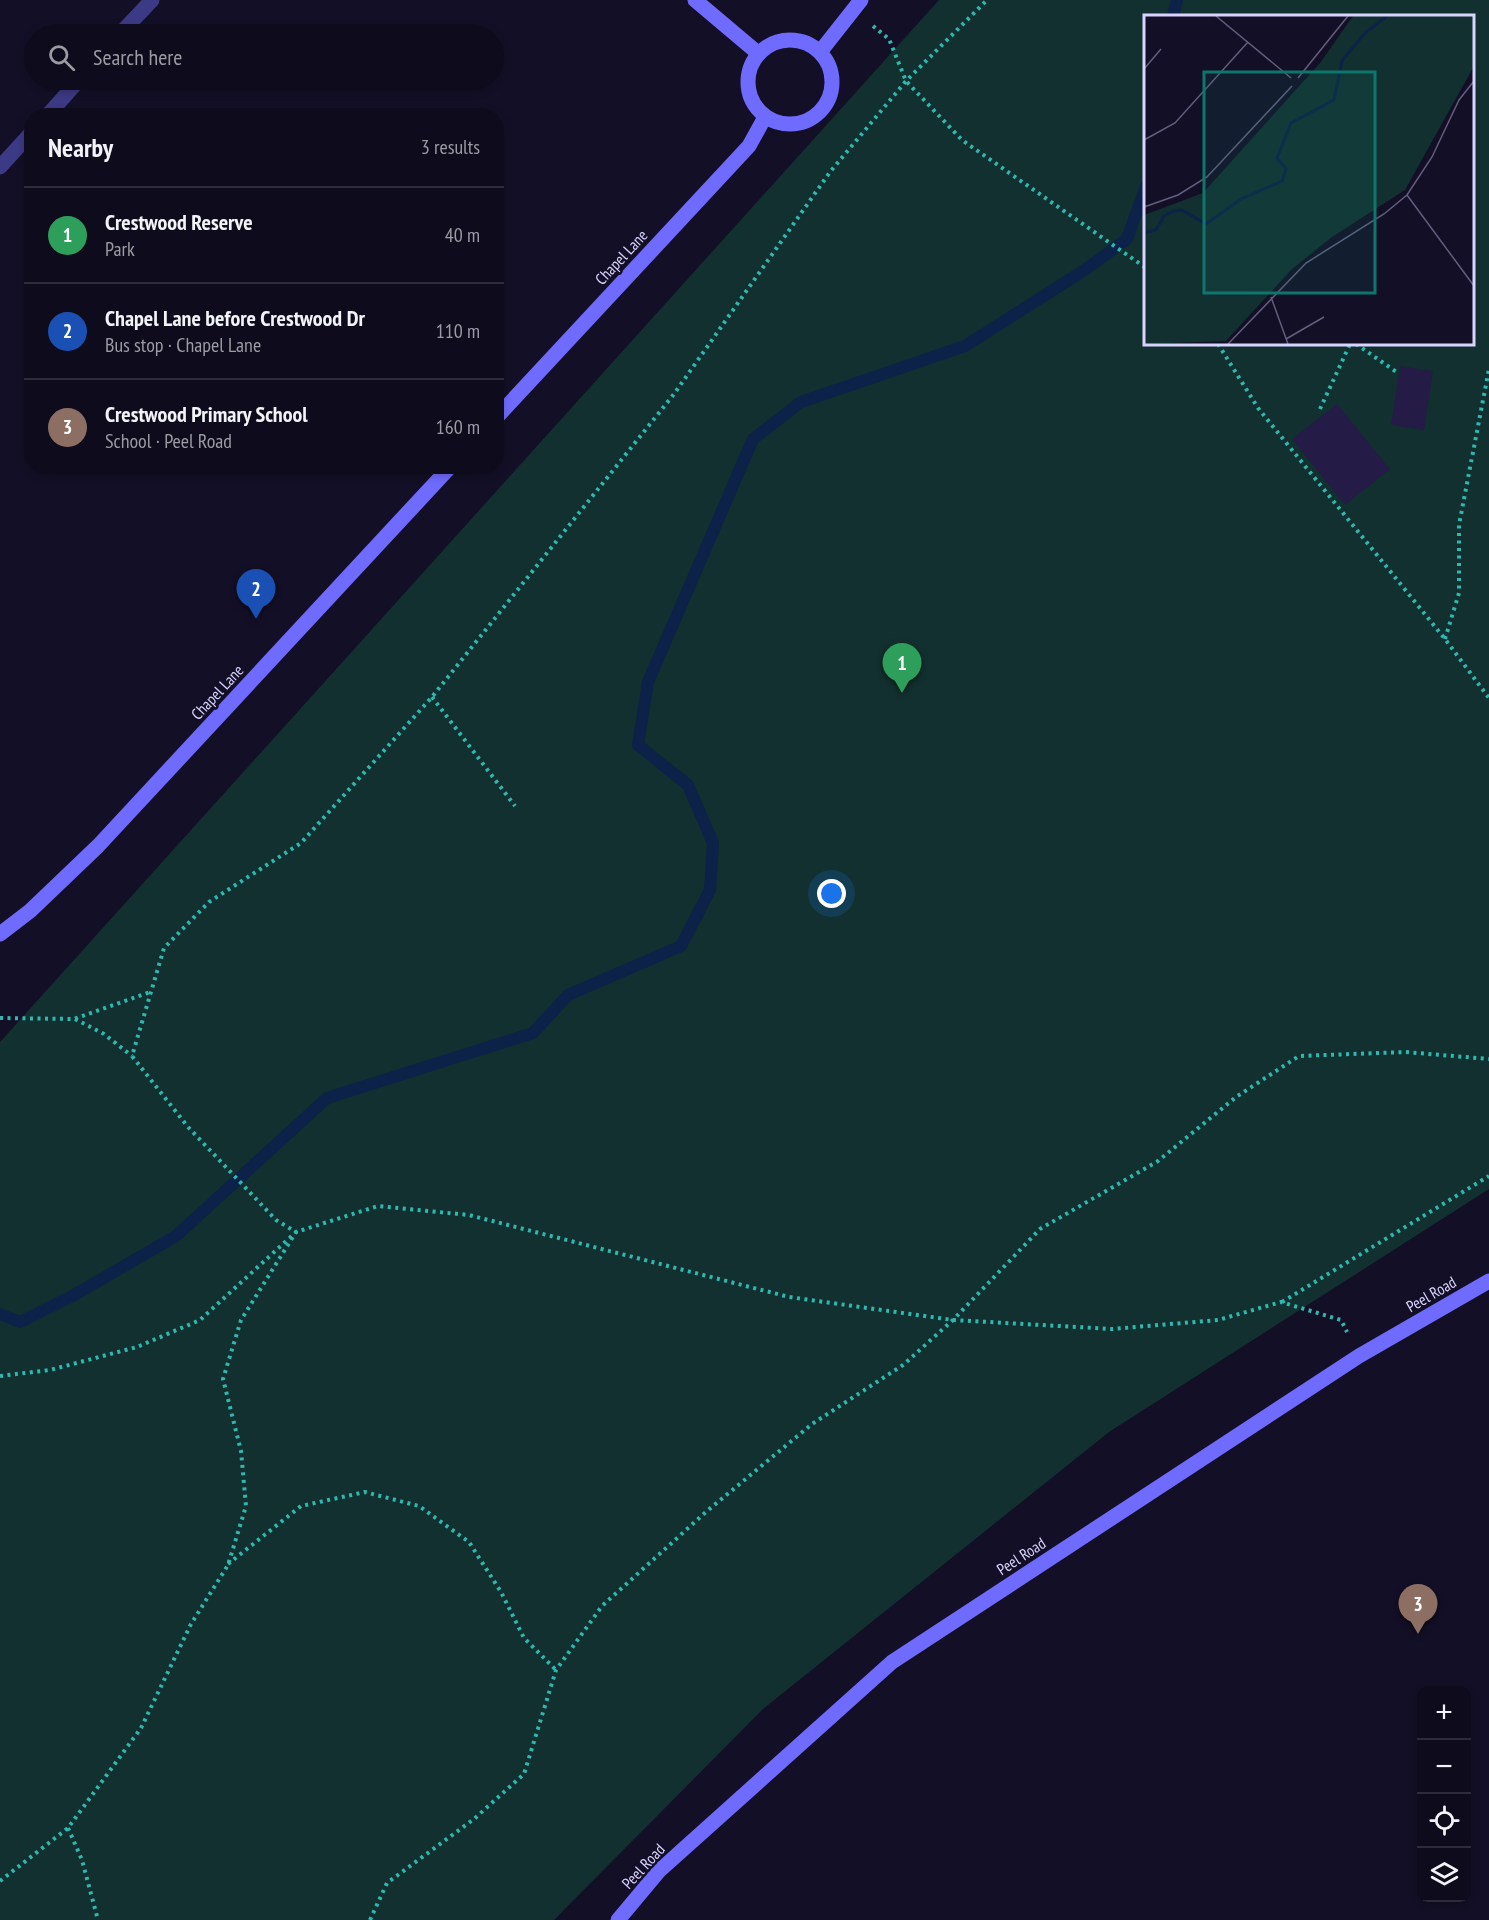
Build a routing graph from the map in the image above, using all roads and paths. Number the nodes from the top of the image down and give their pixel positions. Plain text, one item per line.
1 (152, 0) edge
2 (695, 0) edge
3 (987, 0) edge
4 (857, 5) edge
5 (129, 24) edge
6 (819, 52) junction
7 (759, 54) junction
8 (906, 81) junction
9 (70, 90) edge
10 (53, 108) edge
11 (765, 117) junction
12 (24, 141) edge
13 (0, 167) edge
14 (1144, 266) edge
15 (1219, 345) edge
16 (1350, 345) edge
17 (1357, 345) edge
18 (1489, 369) edge
19 (1398, 373) dead end
20 (504, 409) edge
21 (1320, 410) dead end
22 (444, 474) edge
23 (1446, 639) junction
24 (432, 697) junction
25 (1489, 698) edge
26 (515, 806) dead end
27 (0, 934) edge
28 (151, 992) junction
29 (0, 1018) edge
30 (74, 1019) junction
31 (132, 1056) junction
32 (1489, 1059) edge
33 (1489, 1176) edge
34 (296, 1232) junction
35 (1489, 1281) edge
36 (1281, 1302) junction
37 (953, 1320) junction
38 (1359, 1356) junction
39 (0, 1376) edge
40 (228, 1565) junction
41 (556, 1670) junction
42 (68, 1828) junction
43 (0, 1881) edge
44 (98, 1920) edge
45 (370, 1920) edge
46 (618, 1920) edge

1 - 5 street
2 - 7 main road
3 - 8 path
4 - 6 main road
4 - 8 path
6 - 7 main road
6 - 11 main road
7 - 11 main road
8 - 14 path
8 - 24 path
9 - 10 street
11 - 20 main road, Chapel Lane
12 - 13 street
15 - 23 path
16 - 21 path
17 - 19 path
18 - 23 path
22 - 27 main road, Chapel Lane
23 - 25 path
24 - 26 path
24 - 28 path
28 - 30 path
28 - 31 path
29 - 30 path
30 - 31 path
31 - 34 path
32 - 37 path
33 - 36 path
34 - 37 path
34 - 39 path
34 - 40 path
35 - 38 main road, Peel Road
36 - 37 path
36 - 38 path
37 - 41 path
38 - 46 main road, Peel Road
40 - 41 path
40 - 42 path
41 - 45 path
42 - 43 path
42 - 44 path

